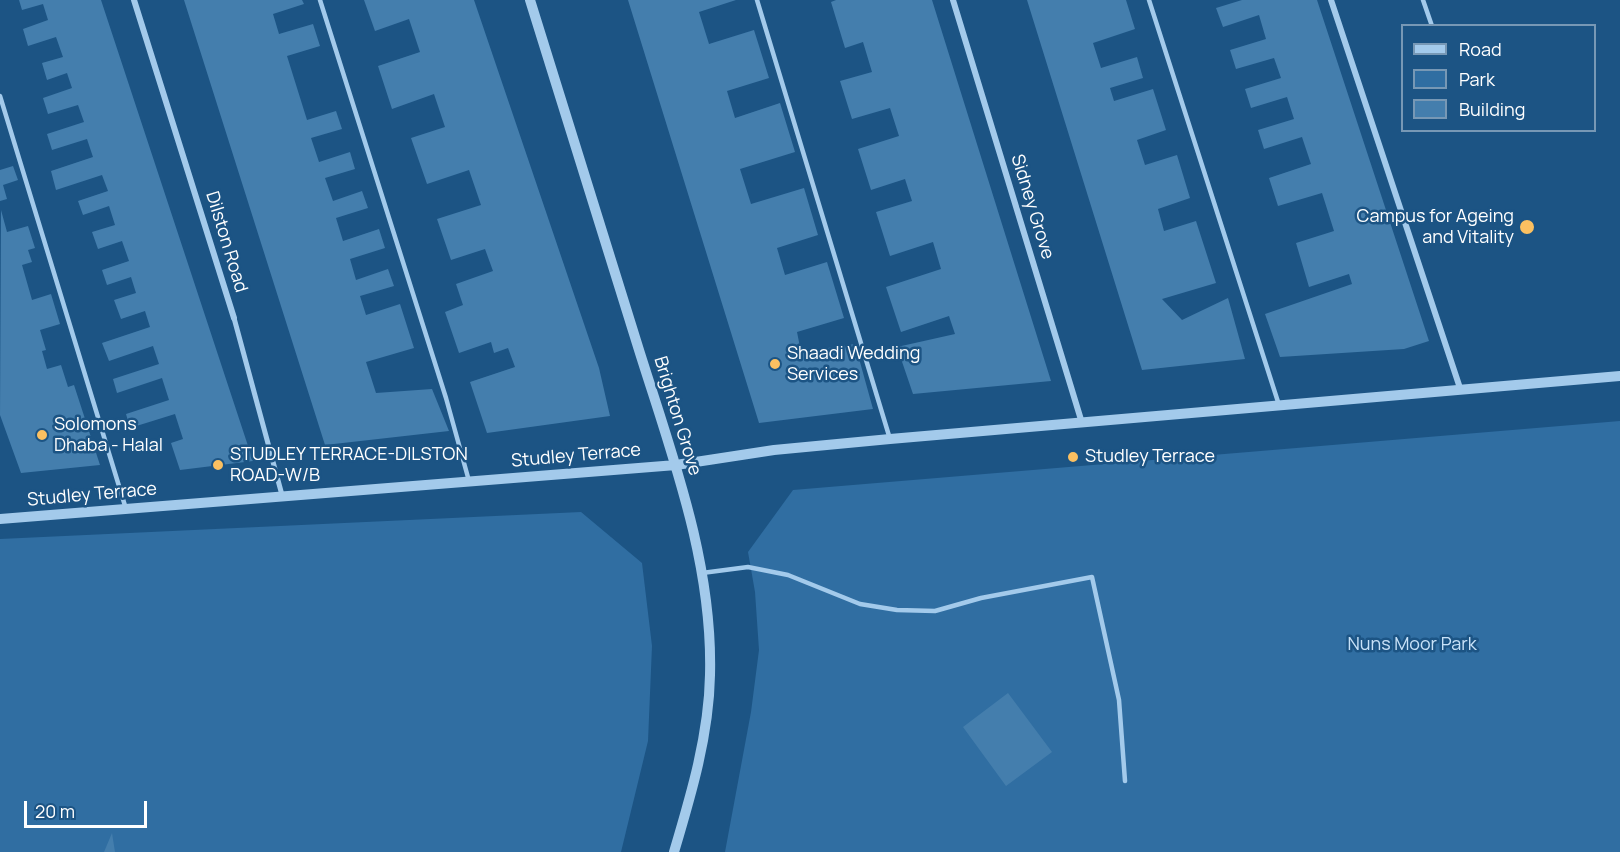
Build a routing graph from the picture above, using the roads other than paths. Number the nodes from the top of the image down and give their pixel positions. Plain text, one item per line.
1 (134, 0) edge
2 (320, 0) edge
3 (530, 0) edge
4 (757, 0) edge
5 (953, 0) edge
6 (1149, 0) edge
7 (1331, 0) edge
8 (1423, 0) edge
9 (1430, 24) edge
10 (0, 96) edge
11 (234, 318) joint
12 (1620, 376) edge
13 (1461, 391) junction
14 (1279, 405) junction
15 (1082, 423) junction
16 (890, 439) junction
17 (676, 465) junction
18 (470, 481) junction
19 (282, 495) junction
20 (126, 509) junction
21 (0, 519) edge
22 (702, 573) junction
23 (1125, 781) dead end
24 (674, 852) edge

1 - 11 street, Dilston Road
2 - 18 lane
3 - 17 street, Brighton Grove
4 - 16 lane
5 - 15 street, Sidney Grove
6 - 14 lane
7 - 13 street
8 - 9 lane
10 - 20 lane
11 - 19 street, Dilston Road
12 - 13 street, Studley Terrace
13 - 14 street, Studley Terrace
14 - 15 street, Studley Terrace
15 - 16 street, Studley Terrace
16 - 17 street, Studley Terrace
17 - 18 street, Studley Terrace
17 - 22 street, Brighton Grove
18 - 19 street, Studley Terrace
19 - 20 street, Studley Terrace
20 - 21 street, Studley Terrace
22 - 23 lane
22 - 24 street, Brighton Grove

